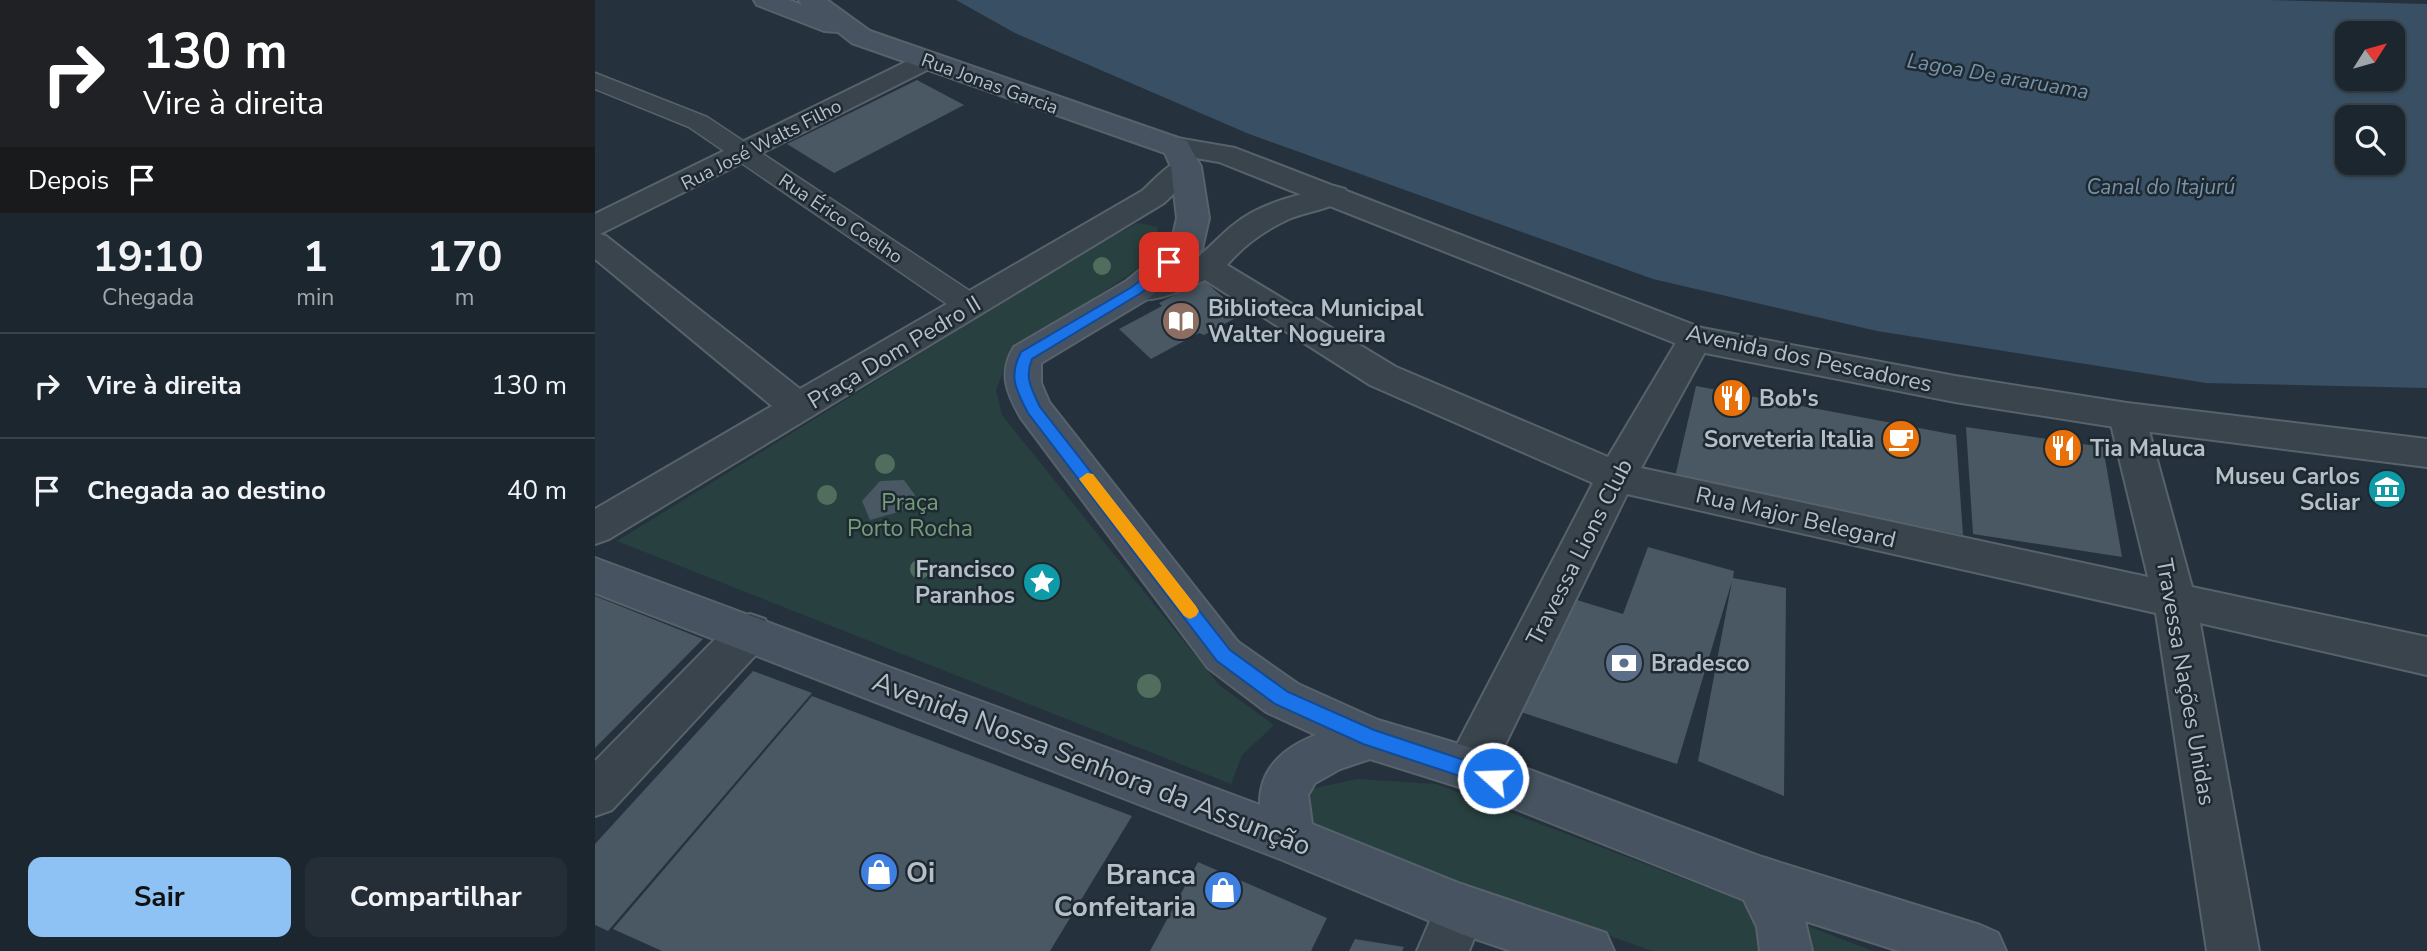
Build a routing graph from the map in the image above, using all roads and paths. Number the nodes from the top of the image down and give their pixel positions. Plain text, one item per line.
1 (765, 0) edge
2 (811, 0) edge
3 (861, 37) junction
4 (926, 60) junction
5 (595, 80) edge
6 (744, 153) junction
7 (1182, 157) junction
8 (1334, 195) junction
9 (595, 226) edge
10 (595, 243) edge
11 (1207, 267) junction
12 (1136, 290) junction
13 (971, 306) junction
14 (1695, 339) junction
15 (799, 408) junction
16 (2127, 416) junction
17 (2427, 453) edge
18 (1616, 477) junction
19 (595, 528) edge
20 (595, 575) edge
21 (2175, 602) junction
22 (750, 632) junction
23 (2427, 656) edge
24 (1370, 737) junction
25 (1469, 769) junction
26 (595, 794) edge
27 (1292, 840) junction
28 (1762, 882) junction
29 (1452, 930) edge
30 (1588, 951) edge
31 (1786, 951) edge
32 (1980, 951) edge
33 (2233, 951) edge

1 - 3 main road
2 - 3 main road, Rua Jonas Garcia
3 - 4 main road, Rua Jonas Garcia
4 - 6 street, Rua José Walts Filho
4 - 7 main road, Rua Jonas Garcia
5 - 6 street, Rua Érico Coelho
6 - 9 street, Rua José Walts Filho
6 - 13 street, Rua Érico Coelho
7 - 8 street, Avenida dos Pescadores
7 - 12 main road
7 - 13 street, Praça Dom Pedro II
8 - 11 street
8 - 14 street, Avenida dos Pescadores
10 - 15 street
11 - 12 street
11 - 18 street, Rua Major Belegard
12 - 24 main road
13 - 15 street, Praça Dom Pedro II
14 - 16 street, Avenida dos Pescadores
14 - 18 street, Travessa Lions Club
15 - 19 street, Praça Dom Pedro II
16 - 17 street, Avenida dos Pescadores
16 - 21 street, Travessa Nações Unidas
18 - 21 street, Rua Major Belegard
18 - 25 street, Travessa Lions Club
20 - 22 main road, Avenida Nossa Senhora da Assunção
21 - 23 street, Rua Major Belegard
21 - 33 street, Travessa Nações Unidas
22 - 26 street
22 - 27 main road, Avenida Nossa Senhora da Assunção
24 - 25 main road
24 - 27 main road
25 - 28 main road
27 - 29 main road, Avenida Nossa Senhora da Assunção
28 - 31 main road
28 - 32 main road
29 - 30 main road, Avenida Nossa Senhora da Assunção

